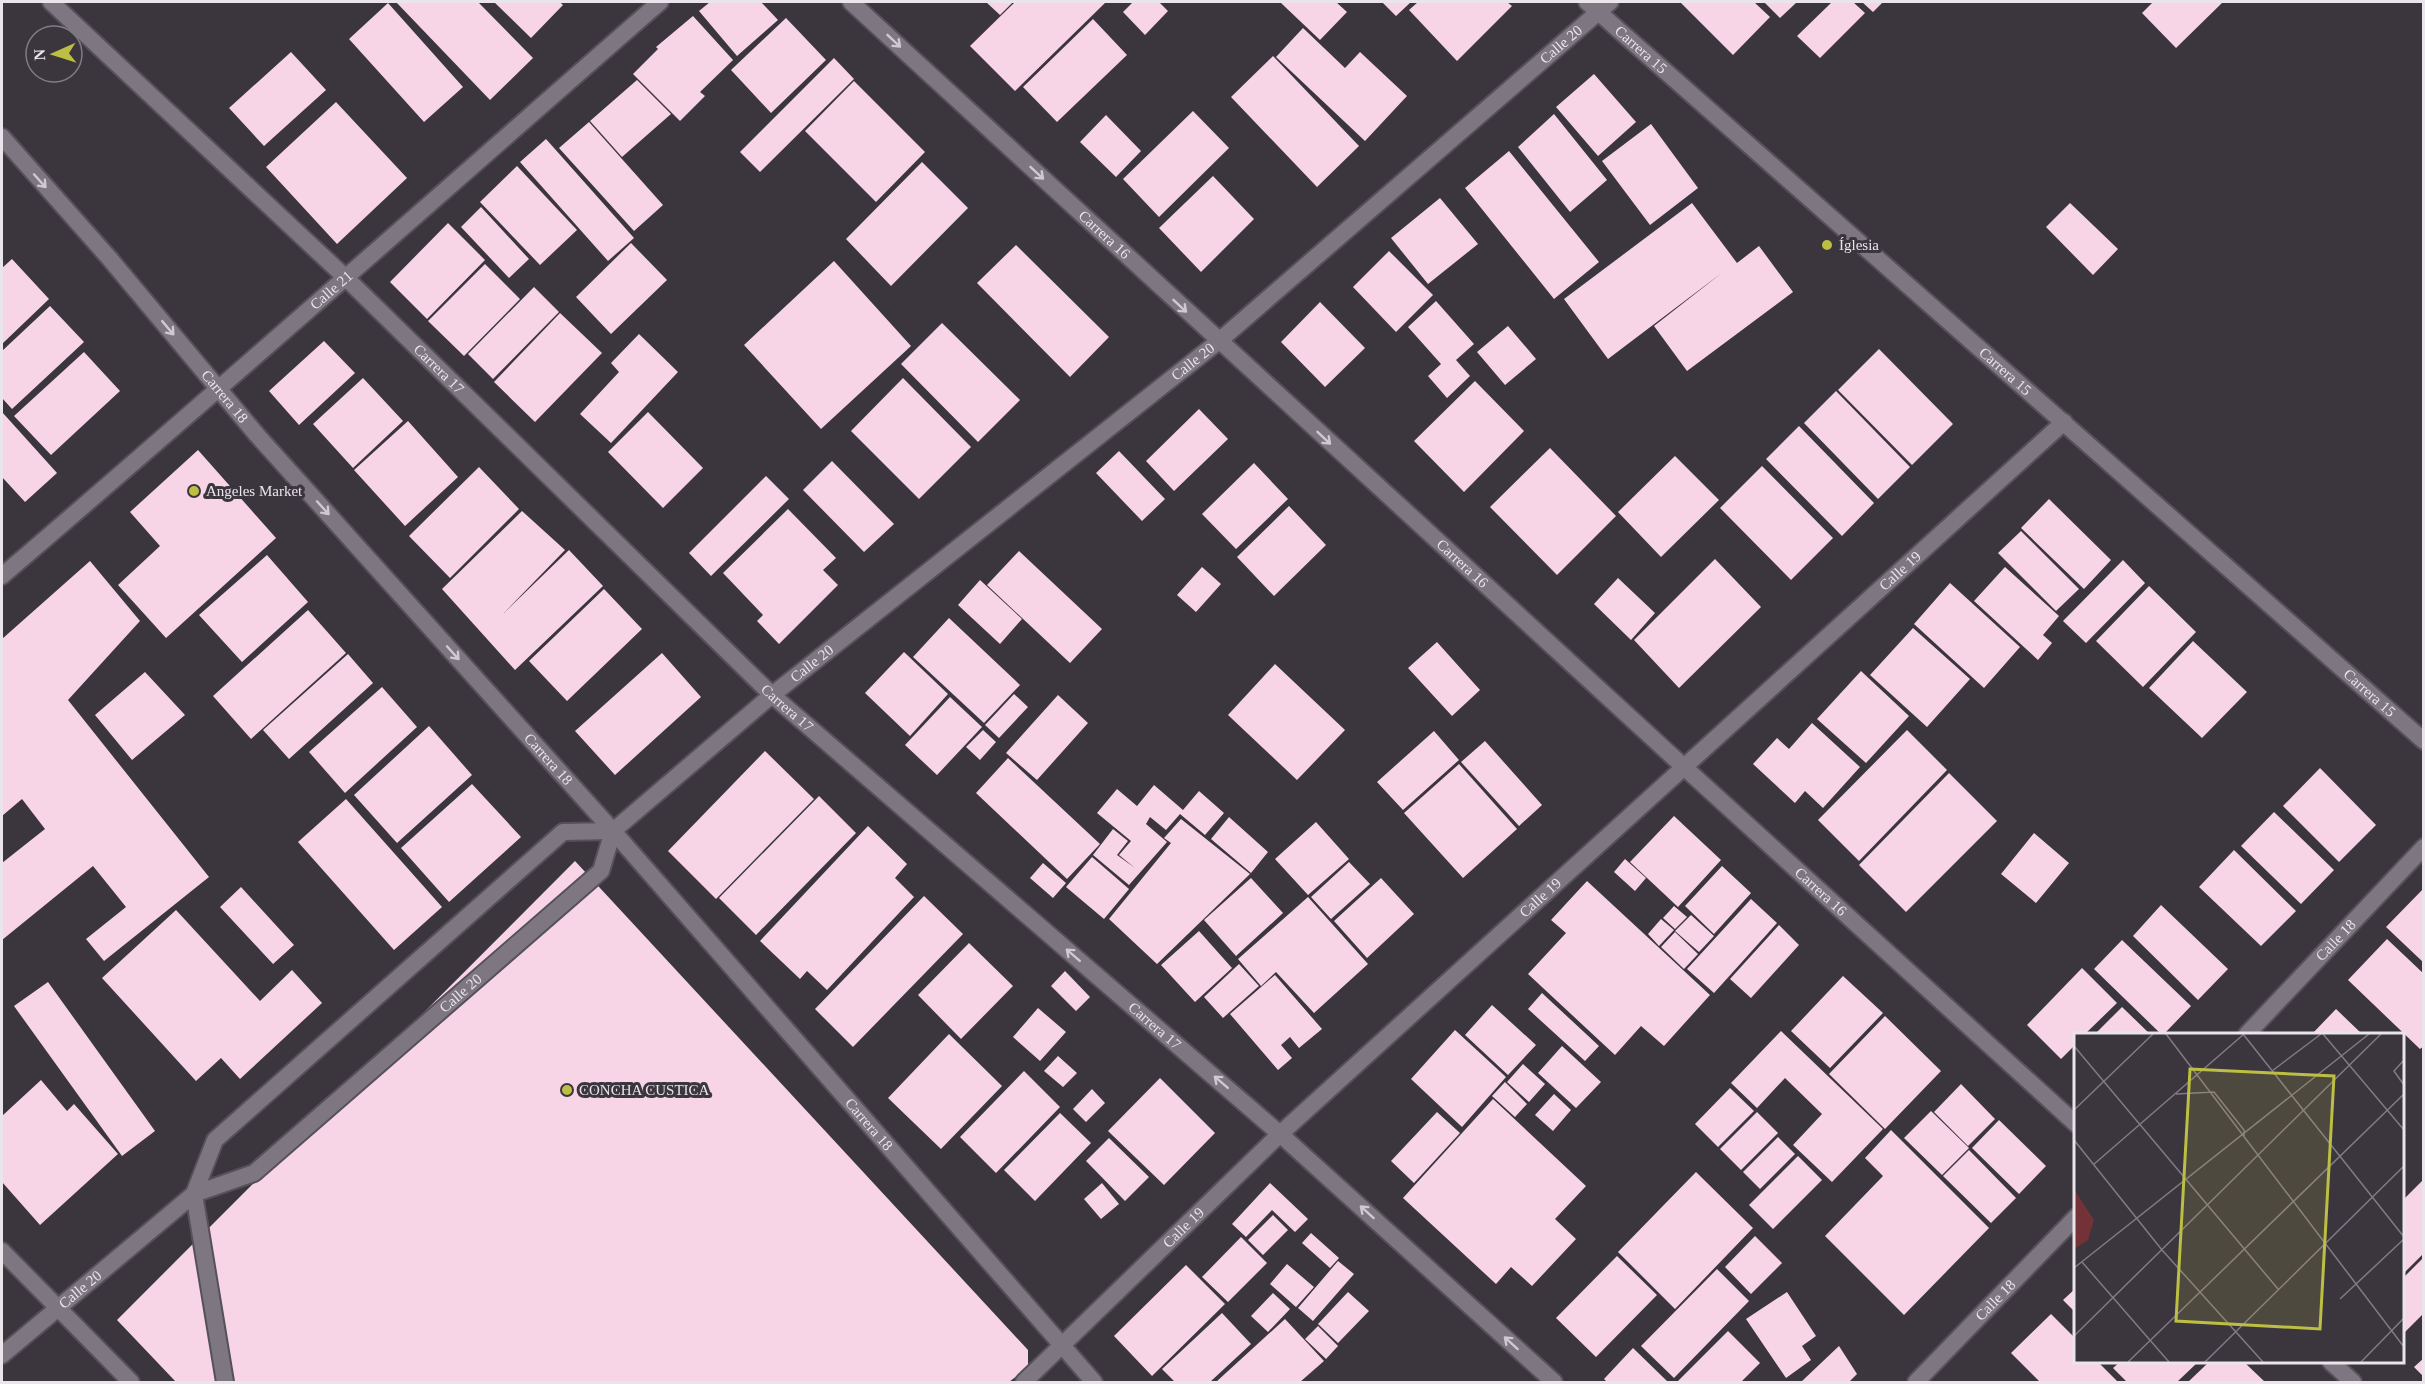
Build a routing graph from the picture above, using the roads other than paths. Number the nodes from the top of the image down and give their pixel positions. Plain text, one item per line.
1 (51, 2) edge
2 (660, 2) edge
3 (851, 2) edge
4 (1598, 5) edge
5 (2, 137) edge
6 (345, 277) junction
7 (1219, 341) junction
8 (219, 390) junction
9 (2064, 422) junction
10 (2, 576) edge
11 (772, 695) junction
12 (2424, 741) edge
13 (1684, 767) junction
14 (613, 831) junction
15 (2424, 847) edge
16 (2249, 1033) edge
17 (2074, 1122) edge
18 (1280, 1134) junction
19 (194, 1194) junction
20 (2074, 1219) edge
21 (2, 1251) edge
22 (57, 1308) junction
23 (1062, 1347) junction
24 (2, 1355) edge
25 (2332, 1363) edge
26 (130, 1383) edge
27 (225, 1383) edge
28 (1024, 1383) edge
29 (1094, 1383) edge
30 (1554, 1383) edge
31 (1916, 1383) edge
32 (2353, 1383) edge

1 - 6 street, Carrera 17
2 - 6 street, Calle 21
3 -> 7 street, Carrera 16
4 - 7 street, Calle 20
4 - 9 street, Carrera 15
5 -> 8 street, Carrera 18
6 - 8 street, Calle 21
6 - 11 street, Carrera 17
7 - 11 street, Calle 20
7 -> 13 street, Carrera 16
8 - 10 street, Calle 21
8 -> 14 street, Carrera 18
9 - 12 street, Carrera 15
9 - 13 street, Calle 19
11 - 14 street, Calle 20
18 -> 11 street, Carrera 17
13 - 17 street, Carrera 16
13 - 18 street, Calle 19
14 - 19 street, Calle 20
14 - 19 street
14 - 23 street, Carrera 18
15 - 16 street, Calle 18
18 - 23 street, Calle 19
30 -> 18 street, Carrera 17
19 - 22 street, Calle 20
19 - 27 street
20 - 31 street, Calle 18
21 - 22 street
22 - 24 street, Calle 20
22 - 26 street
23 - 28 street, Calle 19
23 - 29 street, Carrera 18
25 - 32 street

